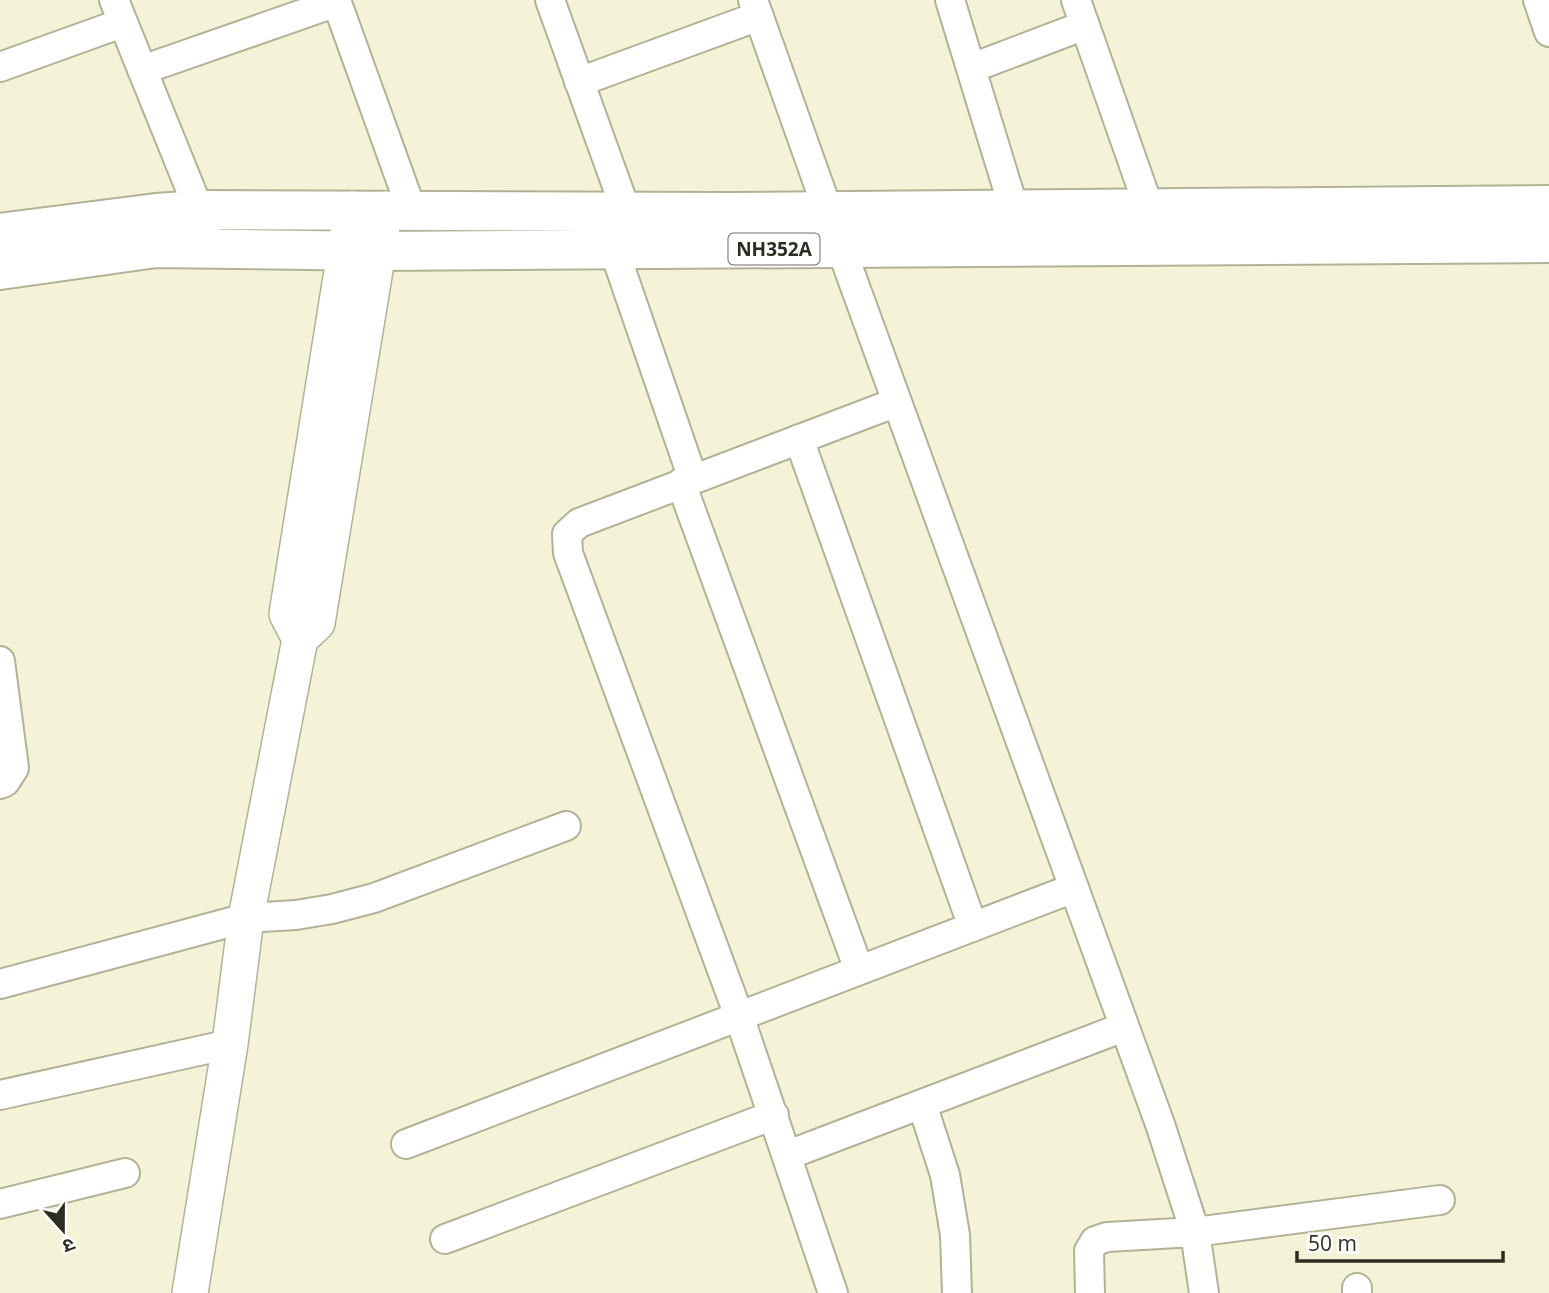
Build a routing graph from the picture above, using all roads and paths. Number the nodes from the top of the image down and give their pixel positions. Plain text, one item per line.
1 (550, 0) edge
2 (950, 0) edge
3 (1538, 0) edge
4 (336, 1) edge
5 (756, 8) edge
6 (118, 11) edge
7 (1081, 12) edge
8 (1549, 32) edge
9 (0, 67) edge
10 (972, 68) junction
11 (142, 70) junction
12 (579, 82) junction
13 (1549, 205) edge
14 (1149, 208) junction
15 (200, 209) junction
16 (383, 209) junction
17 (1014, 209) junction
18 (626, 211) junction
19 (828, 211) junction
20 (0, 233) edge
21 (1549, 243) edge
22 (212, 247) junction
23 (841, 248) junction
24 (614, 250) junction
25 (363, 251) junction
26 (0, 270) edge
27 (897, 402) junction
28 (799, 439) junction
29 (687, 481) junction
30 (0, 662) edge
31 (0, 784) edge
32 (566, 826) dead end
33 (1073, 888) junction
34 (246, 918) junction
35 (973, 927) junction
36 (859, 971) junction
37 (0, 984) edge
38 (739, 1016) junction
39 (1124, 1027) junction
40 (230, 1044) junction
41 (0, 1095) edge
42 (922, 1104) junction
43 (774, 1115) junction
44 (406, 1144) dead end
45 (788, 1155) junction
46 (125, 1173) dead end
47 (1440, 1200) dead end
48 (0, 1204) edge
49 (1195, 1231) junction
50 (445, 1239) dead end
51 (190, 1293) edge
52 (833, 1293) edge
53 (957, 1293) edge
54 (1090, 1293) edge
55 (1204, 1293) edge

1 - 12 street
2 - 10 street
3 - 8 street
4 - 11 street
4 - 16 street
5 - 12 street
5 - 19 street
6 - 9 street
6 - 11 street
7 - 10 street
7 - 14 street
10 - 17 street
11 - 15 street
12 - 18 street
13 - 14 highway, NH352A
14 - 17 highway, NH352A
15 - 16 highway, NH352A
15 - 20 highway, NH352A
15 - 22 street
16 - 18 highway, NH352A
16 - 25 street
17 - 19 highway, NH352A
18 - 19 highway, NH352A
21 - 23 highway, NH352A
22 - 25 highway, NH352A
22 - 26 highway, NH352A
23 - 24 highway, NH352A
23 - 27 street
24 - 25 highway, NH352A
24 - 29 street
25 - 34 street
27 - 28 street
27 - 33 street
28 - 29 street
28 - 35 street
29 - 36 street
29 - 38 street
30 - 31 street
32 - 34 street
33 - 35 street
33 - 39 street
34 - 37 street
34 - 40 street
35 - 36 street
36 - 38 street
38 - 43 street
38 - 44 street
39 - 42 street
39 - 49 street
40 - 41 street
40 - 51 street
42 - 45 street
42 - 53 street
43 - 45 street
43 - 50 street
45 - 52 street
46 - 48 street
47 - 49 street
49 - 54 street
49 - 55 street

